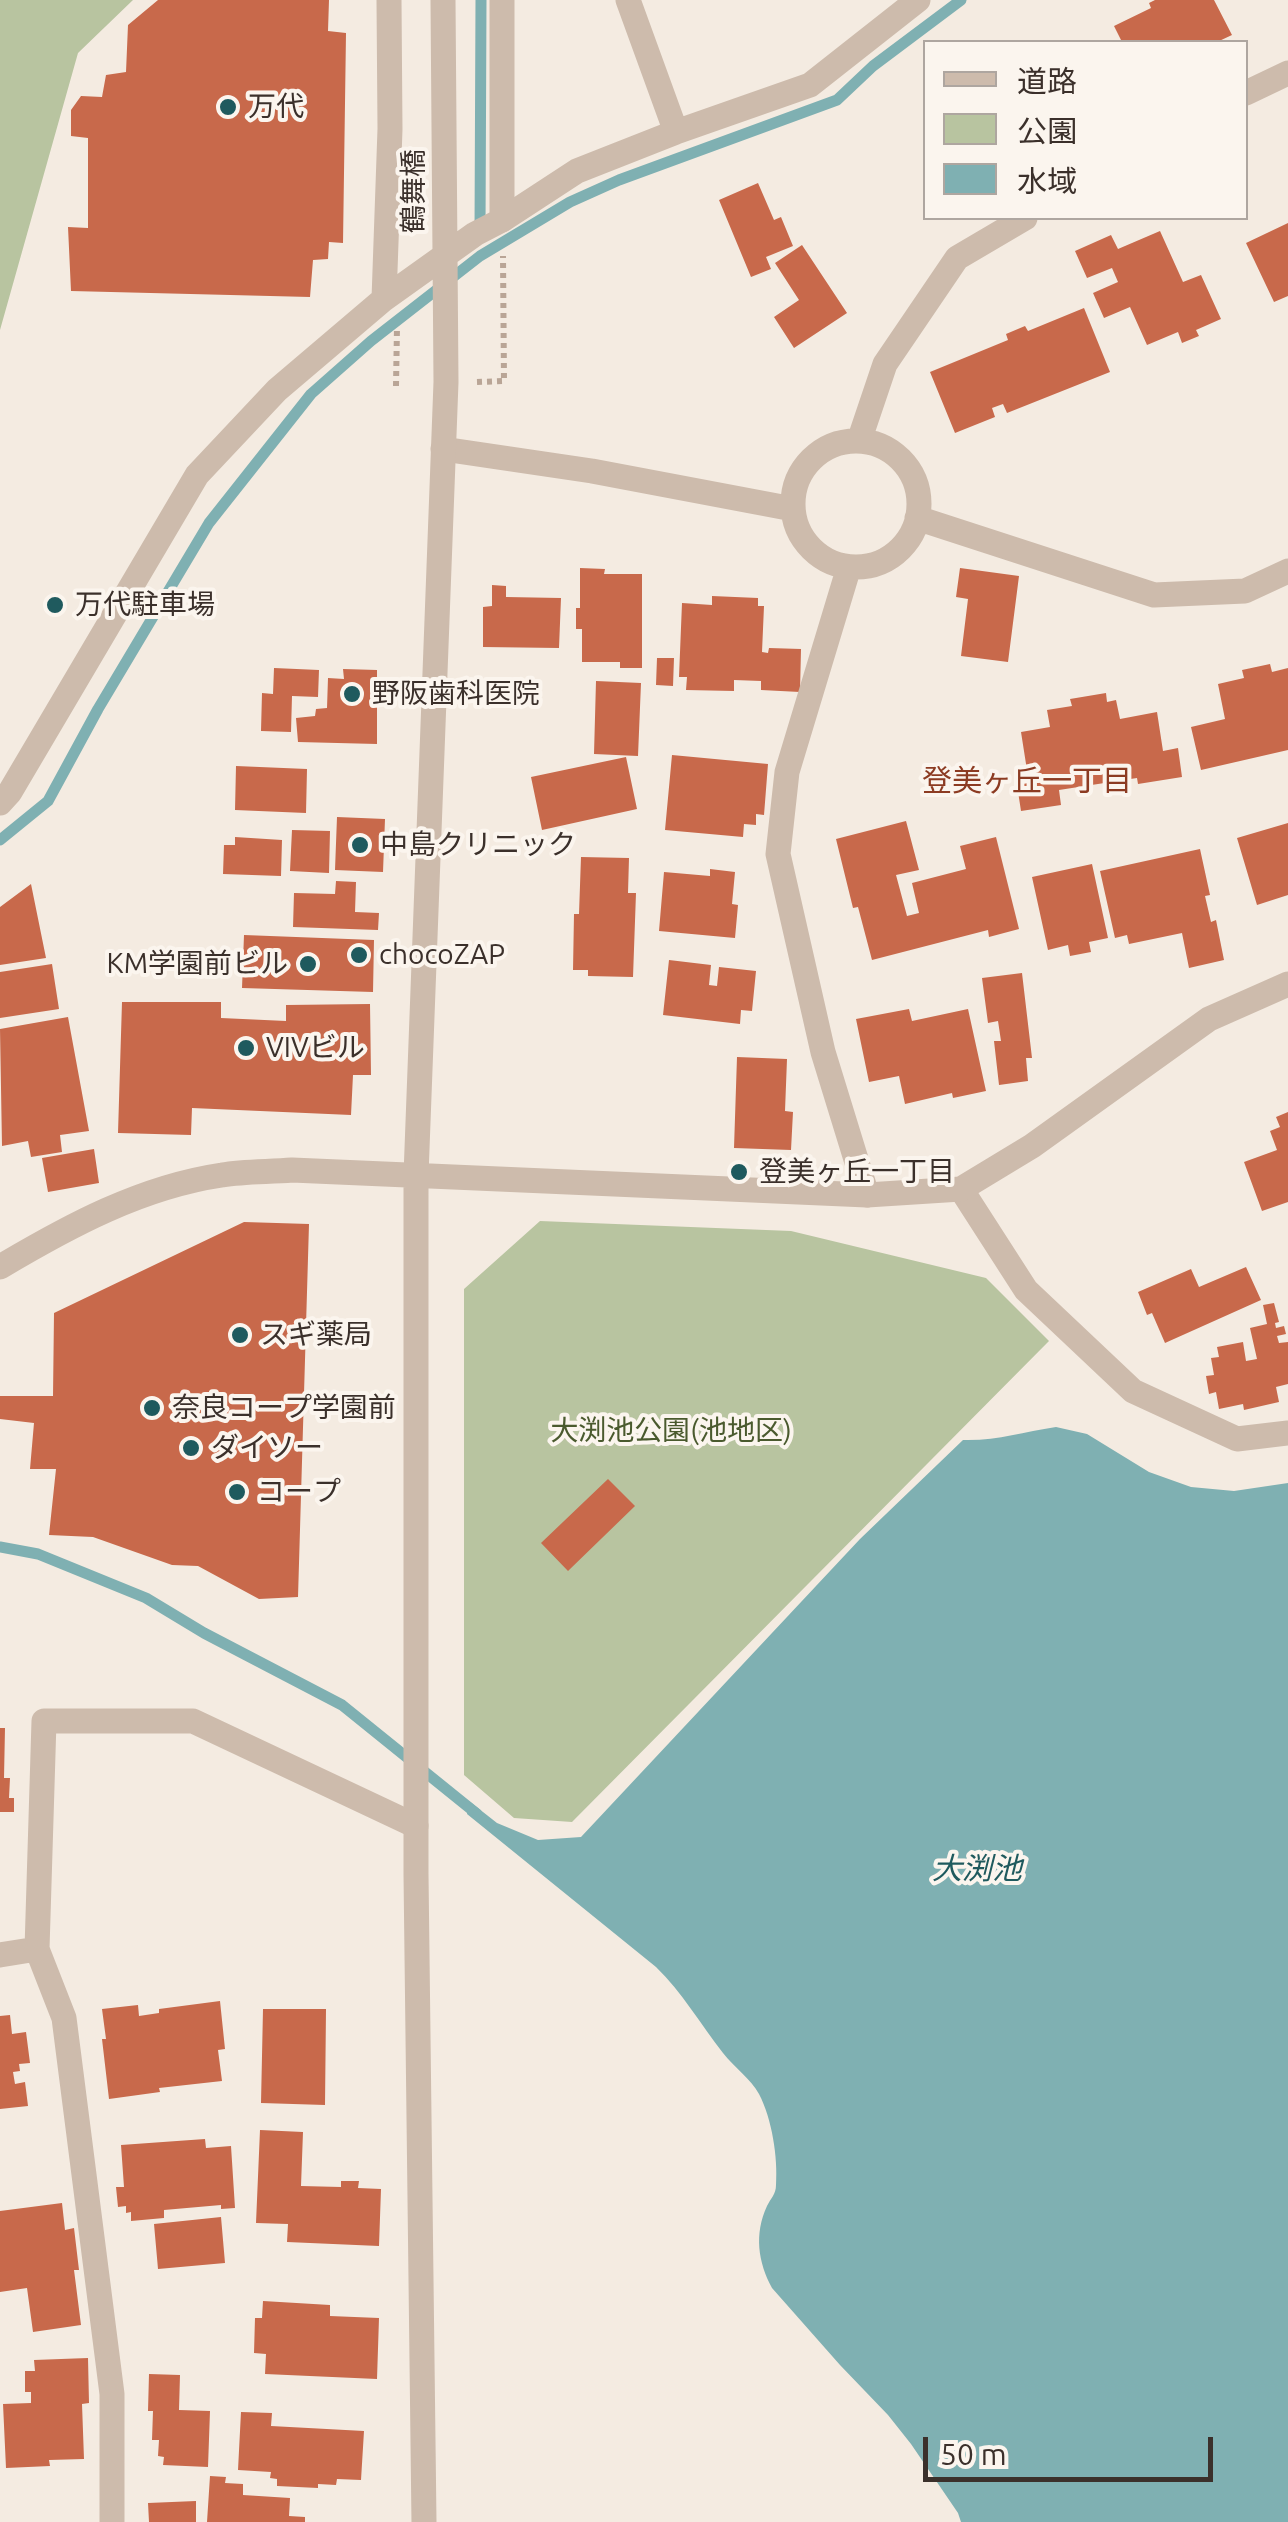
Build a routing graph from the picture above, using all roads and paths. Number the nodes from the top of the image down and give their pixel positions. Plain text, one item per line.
1 (389, 0) edge
2 (443, 0) edge
3 (502, 0) edge
4 (628, 0) edge
5 (910, 2) edge
6 (1288, 73) edge
7 (1248, 92) edge
8 (676, 132) junction
9 (1022, 220) edge
10 (488, 227) junction
11 (384, 298) junction
12 (446, 382) junction
13 (859, 441) junction
14 (443, 450) junction
15 (793, 509) junction
16 (917, 518) junction
17 (849, 567) junction
18 (1288, 571) edge
19 (0, 803) edge
20 (1288, 984) edge
21 (416, 1175) junction
22 (960, 1189) junction
23 (867, 1195) junction
24 (0, 1267) edge
25 (1288, 1433) edge
26 (416, 1826) junction
27 (37, 1949) junction
28 (0, 1955) edge
29 (112, 2522) edge
30 (424, 2522) edge

1 - 11 street
2 - 12 street, 鶴舞橋
3 - 10 street
4 - 8 street
5 - 8 street
6 - 7 street
8 - 10 street
9 - 13 street
10 - 11 street
10 - 12 path
11 - 19 street
12 - 14 street, 鶴舞橋
13 - 15 street
13 - 16 street
14 - 15 street
14 - 21 street, 鶴舞橋
15 - 17 street
16 - 17 street
16 - 18 street
17 - 23 street
20 - 22 street
21 - 23 street
21 - 24 street
21 - 26 street, 鶴舞橋
22 - 23 street
22 - 25 street
26 - 27 street
26 - 30 street, 鶴舞橋
27 - 28 street
27 - 29 street

